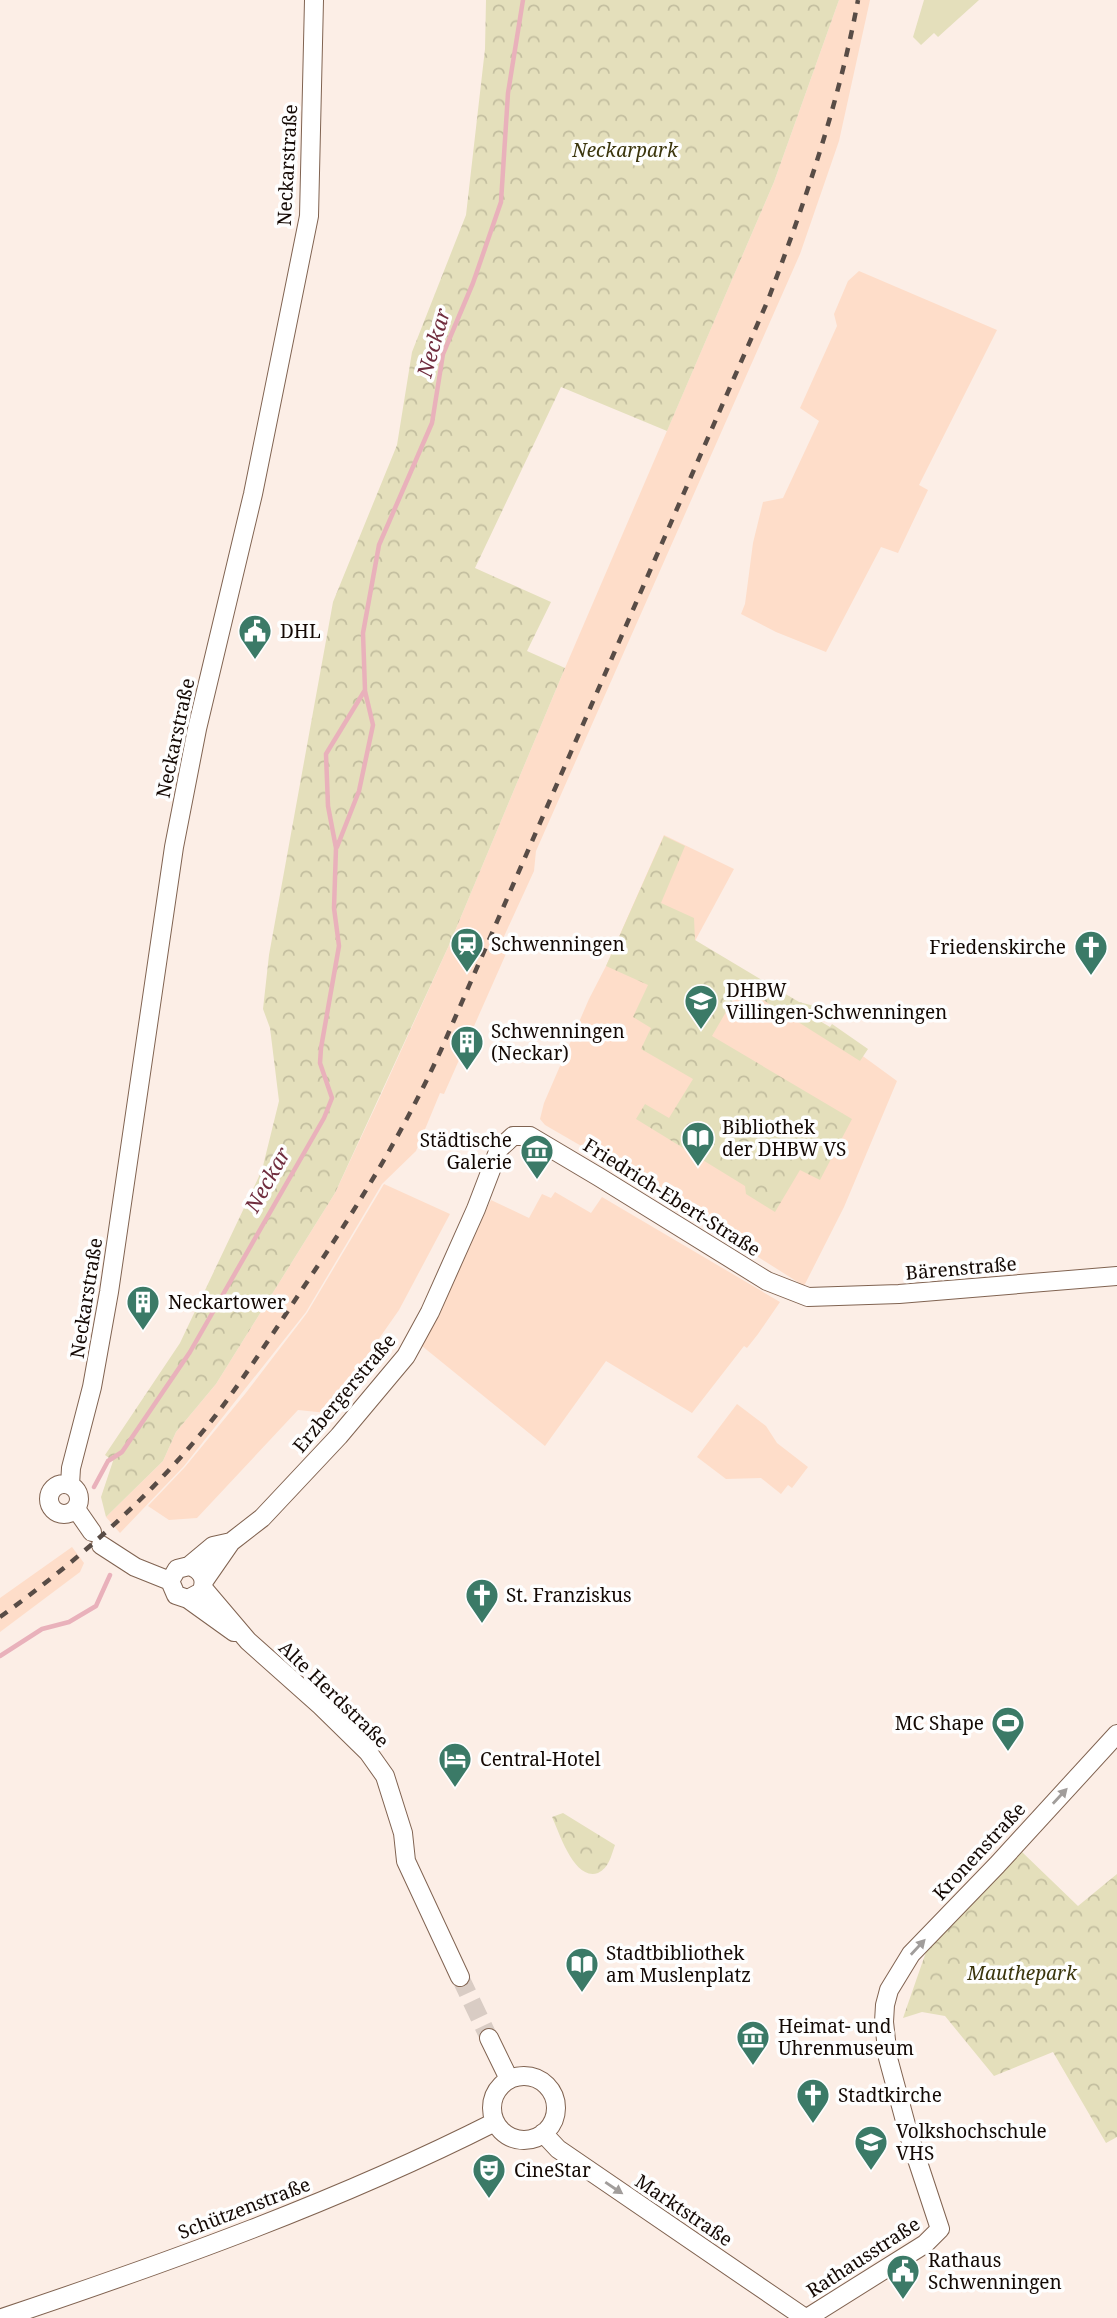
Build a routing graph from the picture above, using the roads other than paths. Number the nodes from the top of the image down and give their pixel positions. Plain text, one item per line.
1 (314, 0) edge
2 (513, 1136) joint
3 (1117, 1276) edge
4 (808, 1297) joint
5 (70, 1485) junction
6 (76, 1509) junction
7 (231, 1542) junction
8 (189, 1566) junction
9 (170, 1581) junction
10 (203, 1584) junction
11 (188, 1599) junction
12 (248, 1640) junction
13 (1117, 1734) edge
14 (460, 1977) tunnel mouth
15 (489, 2038) tunnel mouth
16 (509, 2080) junction
17 (495, 2122) junction
18 (543, 2133) junction
19 (940, 2229) joint
20 (2, 2318) edge
21 (806, 2318) edge

1 - 5 main road, Neckarstraße
2 - 4 main road, Friedrich-Ebert-Straße
2 - 7 main road, Erzbergerstraße
3 - 4 main road, Bärenstraße
5 - 6 main road, Alte Herdstraße
5 - 6 main road
6 - 9 main road, Alte Herdstraße
7 - 8 main road, Erzbergerstraße
7 - 10 main road, Erzbergerstraße
8 - 9 main road
8 - 10 main road, Alte Herdstraße
9 - 11 main road, Alte Herdstraße
10 - 11 main road
10 - 12 main road, Alte Herdstraße
11 - 12 main road, Alte Herdstraße
12 - 14 main road, Alte Herdstraße
19 -> 13 main road, Kronenstraße
15 - 16 main road
16 - 17 main road
16 - 18 main road
17 - 18 main road
17 - 20 main road, Schützenstraße
18 -> 21 main road, Marktstraße
19 - 21 main road, Rathausstraße

